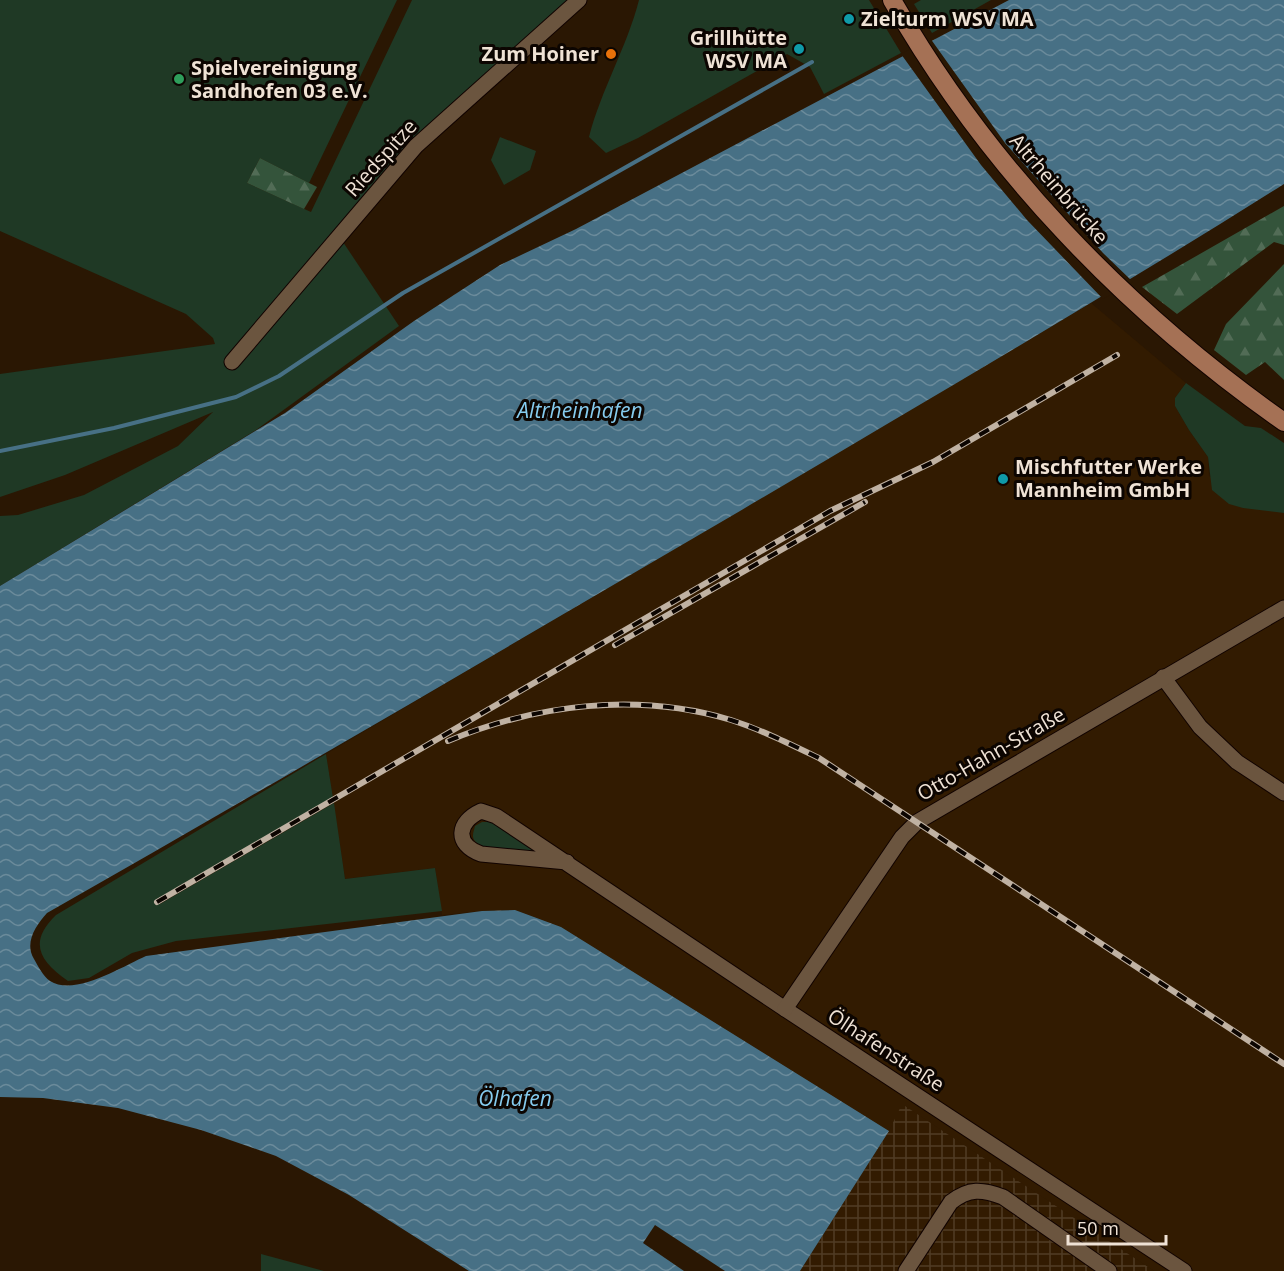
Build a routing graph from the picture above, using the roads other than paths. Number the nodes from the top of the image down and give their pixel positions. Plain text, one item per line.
1 (579, 0) edge
2 (892, 0) edge
3 (232, 362) dead end
4 (1284, 422) edge
5 (1284, 608) edge
6 (1163, 677) junction
7 (1284, 793) edge
8 (567, 862) junction
9 (785, 1009) junction
10 (906, 1271) edge
11 (1109, 1271) edge
12 (1184, 1271) edge

1 - 3 street, Riedspitze
2 - 4 main road, Altrheinbrücke
5 - 6 street, Otto-Hahn-Straße
6 - 7 street
6 - 9 street, Otto-Hahn-Straße
8 - 8 street, Ölhafenstraße
8 - 9 street, Ölhafenstraße
9 - 12 street, Ölhafenstraße
10 - 11 street

